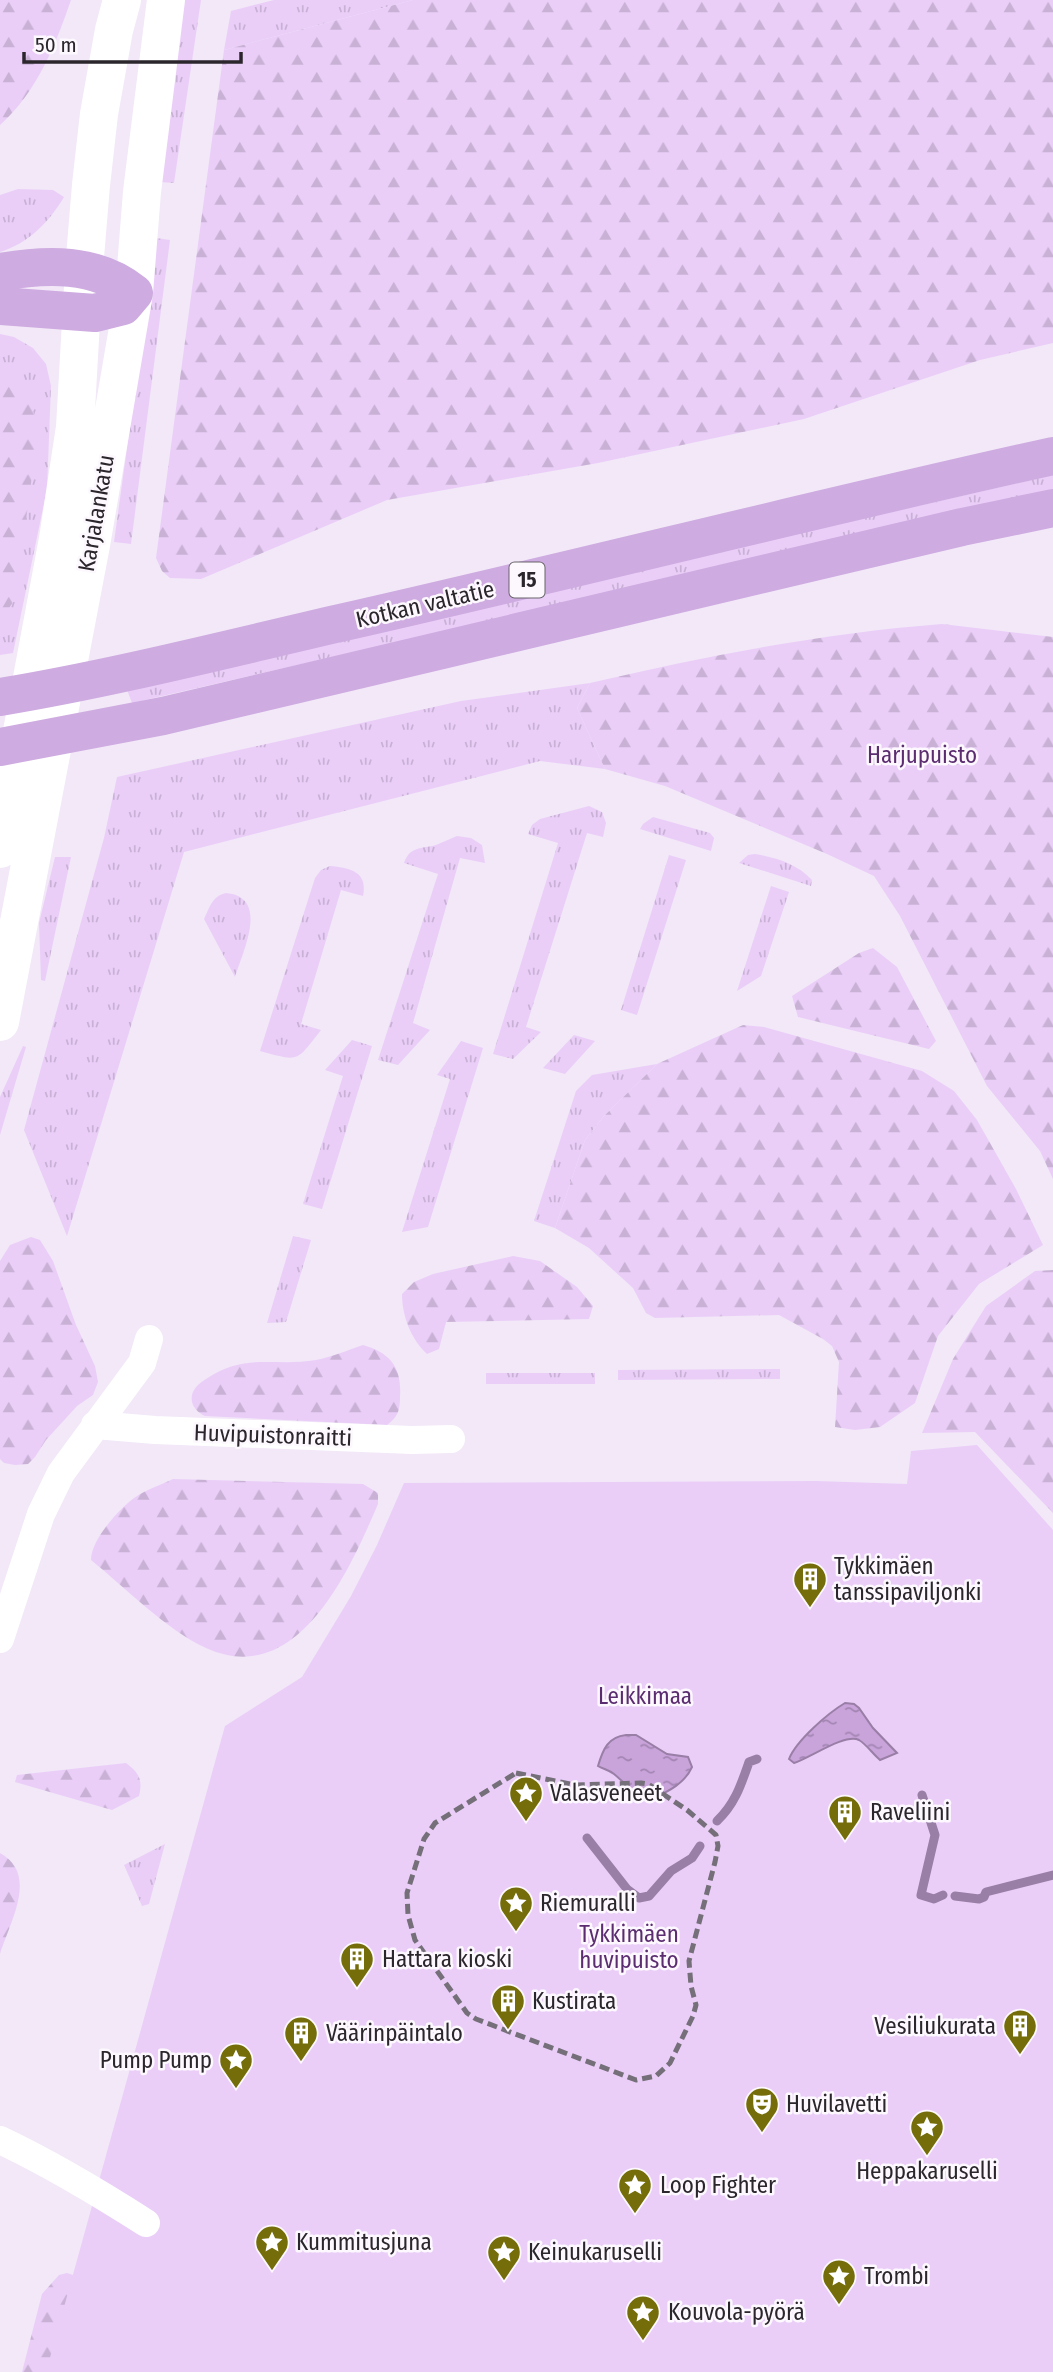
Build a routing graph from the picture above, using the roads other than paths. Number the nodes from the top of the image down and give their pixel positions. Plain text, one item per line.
1 (122, 0) edge
2 (166, 0) edge
3 (84, 269) junction
4 (0, 272) edge
5 (134, 293) junction
6 (0, 306) edge
7 (81, 312) junction
8 (1053, 456) edge
9 (1053, 508) edge
10 (75, 542) junction
11 (0, 697) edge
12 (0, 747) edge
13 (0, 849) edge
14 (0, 1022) edge
15 (149, 1339) dead end
16 (95, 1425) junction
17 (451, 1439) dead end
18 (0, 1639) edge
19 (0, 2140) edge
20 (146, 2223) dead end

1 - 3 main road, Karjalankatu
2 - 5 main road, Karjalankatu
3 - 4 highway
3 - 5 highway
3 - 7 main road, Karjalankatu
5 - 7 highway
5 - 10 main road, Karjalankatu
6 - 7 highway
7 - 10 main road, Karjalankatu
8 - 11 highway, Kotkan valtatie / 15
9 - 12 highway, 15
10 - 13 main road, Karjalankatu
10 - 14 main road, Karjalankatu
15 - 16 street
16 - 17 street, Huvipuistonraitti
16 - 18 street
19 - 20 street

